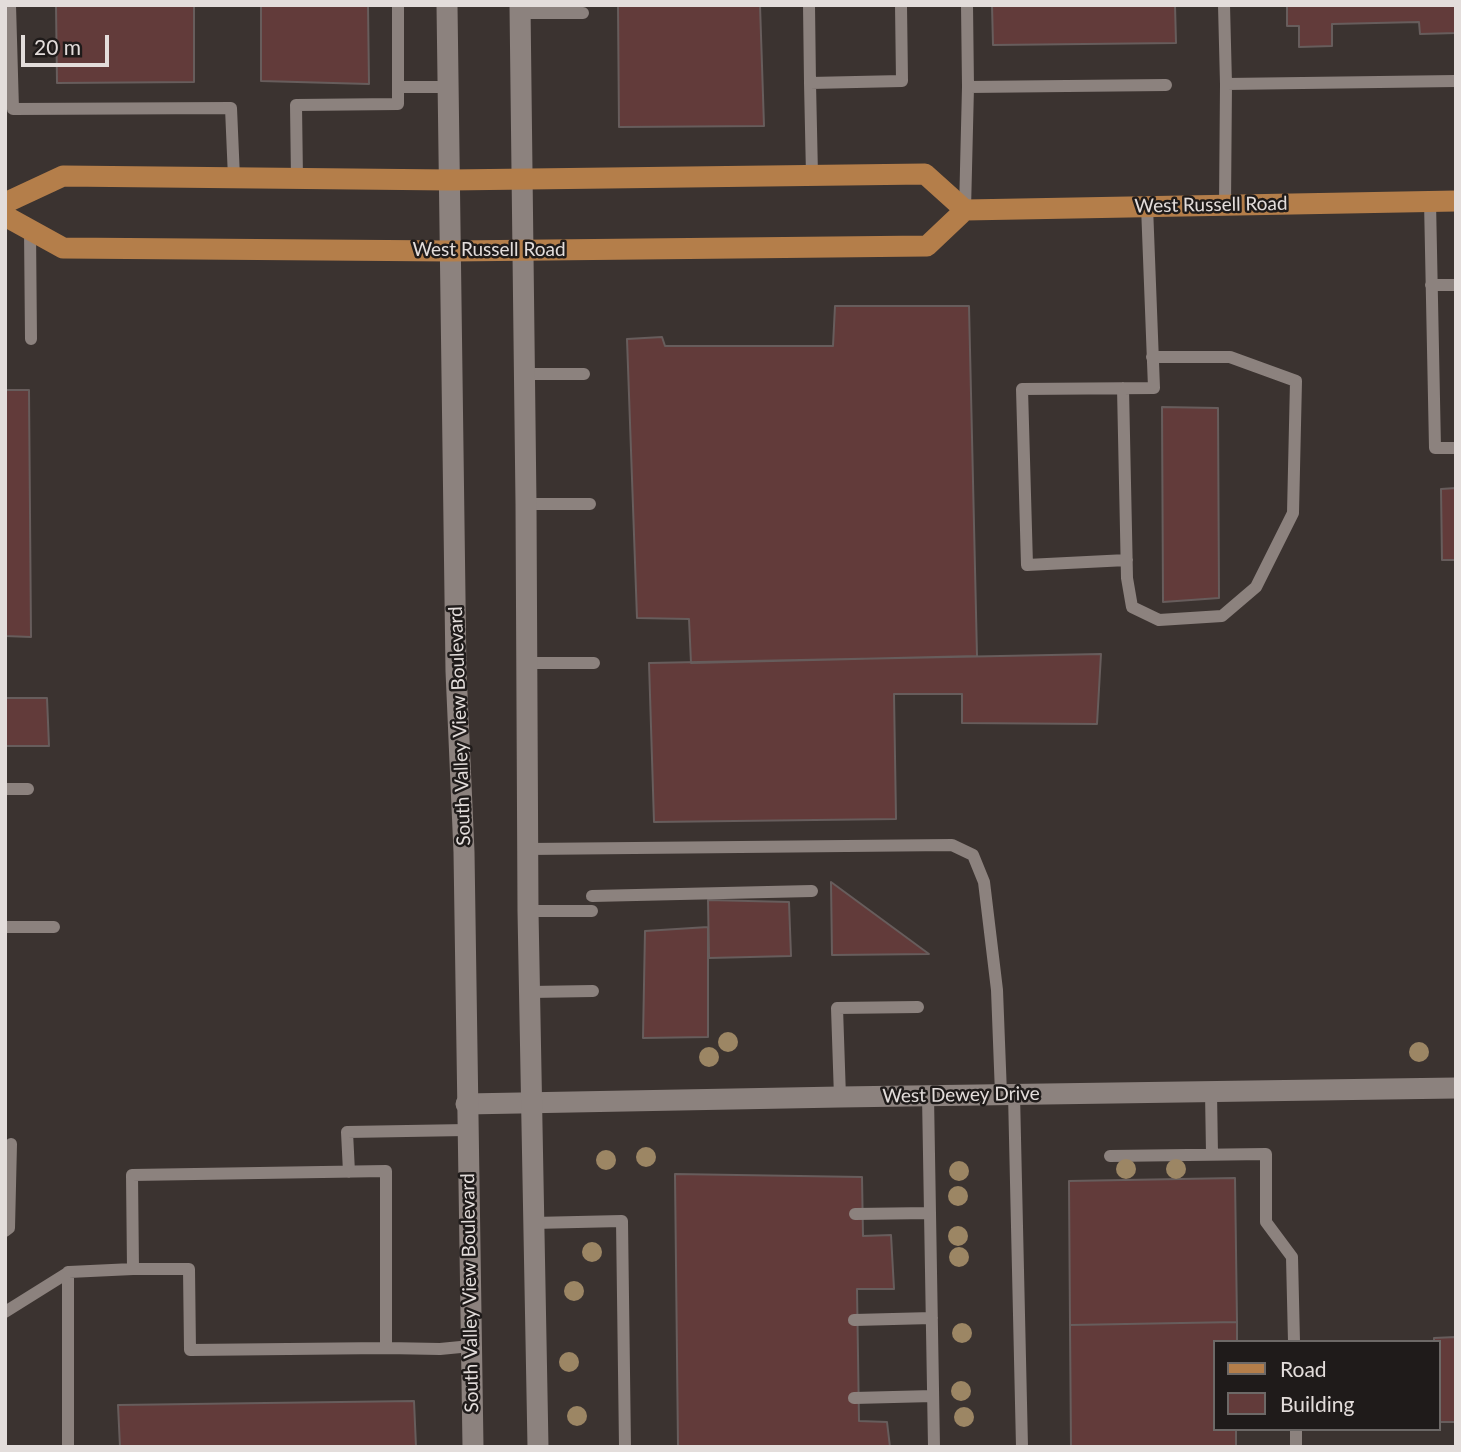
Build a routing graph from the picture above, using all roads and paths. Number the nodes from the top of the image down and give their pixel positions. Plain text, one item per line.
1 (10, 5) edge
2 (398, 5) edge
3 (447, 5) edge
4 (809, 5) edge
5 (901, 5) edge
6 (967, 5) edge
7 (1224, 5) edge
8 (520, 9) edge
9 (583, 13) dead end
10 (1456, 81) edge
11 (810, 83) junction
12 (1226, 84) junction
13 (1166, 85) dead end
14 (398, 87) junction
15 (448, 87) junction
16 (968, 87) junction
17 (9, 109) edge
18 (812, 175) junction
19 (234, 178) junction
20 (297, 179) junction
21 (522, 179) junction
22 (450, 180) junction
23 (30, 191) junction
24 (1430, 201) junction
25 (1456, 201) edge
26 (5, 203) edge
27 (1225, 205) junction
28 (1147, 206) junction
29 (965, 210) junction
30 (5, 216) edge
31 (30, 230) junction
32 (451, 251) junction
33 (523, 251) junction
34 (1431, 285) junction
35 (1456, 285) edge
36 (31, 340) dead end
37 (1152, 357) junction
38 (524, 374) junction
39 (584, 374) dead end
40 (1124, 388) junction
41 (1456, 448) edge
42 (526, 504) junction
43 (590, 505) dead end
44 (1127, 560) junction
45 (526, 663) junction
46 (594, 663) dead end
47 (5, 789) edge
48 (28, 789) dead end
49 (528, 849) junction
50 (812, 891) dead end
51 (592, 895) dead end
52 (528, 911) junction
53 (592, 911) dead end
54 (5, 927) edge
55 (54, 927) dead end
56 (593, 990) dead end
57 (530, 992) junction
58 (918, 1007) dead end
59 (1456, 1088) edge
60 (1211, 1092) junction
61 (1008, 1094) junction
62 (928, 1096) junction
63 (840, 1097) junction
64 (531, 1103) junction
65 (466, 1104) junction
66 (467, 1130) junction
67 (10, 1144) dead end
68 (1212, 1154) junction
69 (1110, 1156) dead end
70 (349, 1172) junction
71 (930, 1213) junction
72 (855, 1214) dead end
73 (533, 1223) junction
74 (5, 1231) edge
75 (133, 1269) junction
76 (68, 1272) junction
77 (5, 1312) edge
78 (932, 1318) junction
79 (854, 1320) dead end
80 (1294, 1340) edge
81 (471, 1346) junction
82 (386, 1348) junction
83 (933, 1396) junction
84 (854, 1398) dead end
85 (68, 1447) edge
86 (473, 1447) edge
87 (538, 1447) edge
88 (625, 1447) edge
89 (933, 1447) edge
90 (1022, 1447) edge

1 - 17 lane
2 - 14 lane
3 - 15 main road, South Valley View Boulevard
4 - 11 lane
5 - 11 lane
6 - 16 lane
7 - 12 lane
8 - 9 lane
8 - 21 main road
10 - 12 lane
11 - 18 lane
12 - 27 lane
13 - 16 lane
14 - 15 lane
14 - 20 lane
15 - 22 main road, South Valley View Boulevard
16 - 29 lane
17 - 19 lane
18 - 21 main road
18 - 29 main road
19 - 20 main road
19 - 23 main road
20 - 22 main road
21 - 22 main road
21 - 33 main road
22 - 32 main road, South Valley View Boulevard
23 - 26 main road
23 - 31 main road
24 - 25 main road, West Russell Road
24 - 27 main road, West Russell Road
24 - 34 lane
27 - 28 main road, West Russell Road
28 - 29 main road, West Russell Road
28 - 37 lane
29 - 33 main road, West Russell Road
30 - 31 main road, West Russell Road
31 - 32 main road, West Russell Road
31 - 36 lane
32 - 33 main road, West Russell Road
32 - 65 main road, South Valley View Boulevard
33 - 38 main road
34 - 35 lane
34 - 41 lane
37 - 40 lane
37 - 44 lane
38 - 39 lane
38 - 42 main road
40 - 44 lane
40 - 44 lane
42 - 43 lane
42 - 45 main road
45 - 46 lane
45 - 49 main road
47 - 48 lane
49 - 52 main road
49 - 61 lane
50 - 51 lane
52 - 53 lane
52 - 57 main road
54 - 55 lane
56 - 57 lane
57 - 64 main road
58 - 63 lane
59 - 60 main road, West Dewey Drive
60 - 61 main road, West Dewey Drive
60 - 68 lane
61 - 62 main road, West Dewey Drive
61 - 90 lane
62 - 63 main road, West Dewey Drive
62 - 71 lane
63 - 64 main road, West Dewey Drive
64 - 65 main road, West Dewey Drive
64 - 73 main road
65 - 66 main road, South Valley View Boulevard
66 - 70 lane
66 - 81 main road, South Valley View Boulevard
67 - 74 lane
68 - 69 lane
68 - 80 lane
70 - 75 lane
70 - 82 lane
71 - 72 lane
71 - 78 lane
73 - 87 main road
73 - 88 lane
75 - 76 lane
75 - 82 lane
76 - 77 lane
76 - 85 lane
78 - 79 lane
78 - 83 lane
81 - 82 lane
81 - 86 main road, South Valley View Boulevard
83 - 84 lane
83 - 89 lane

